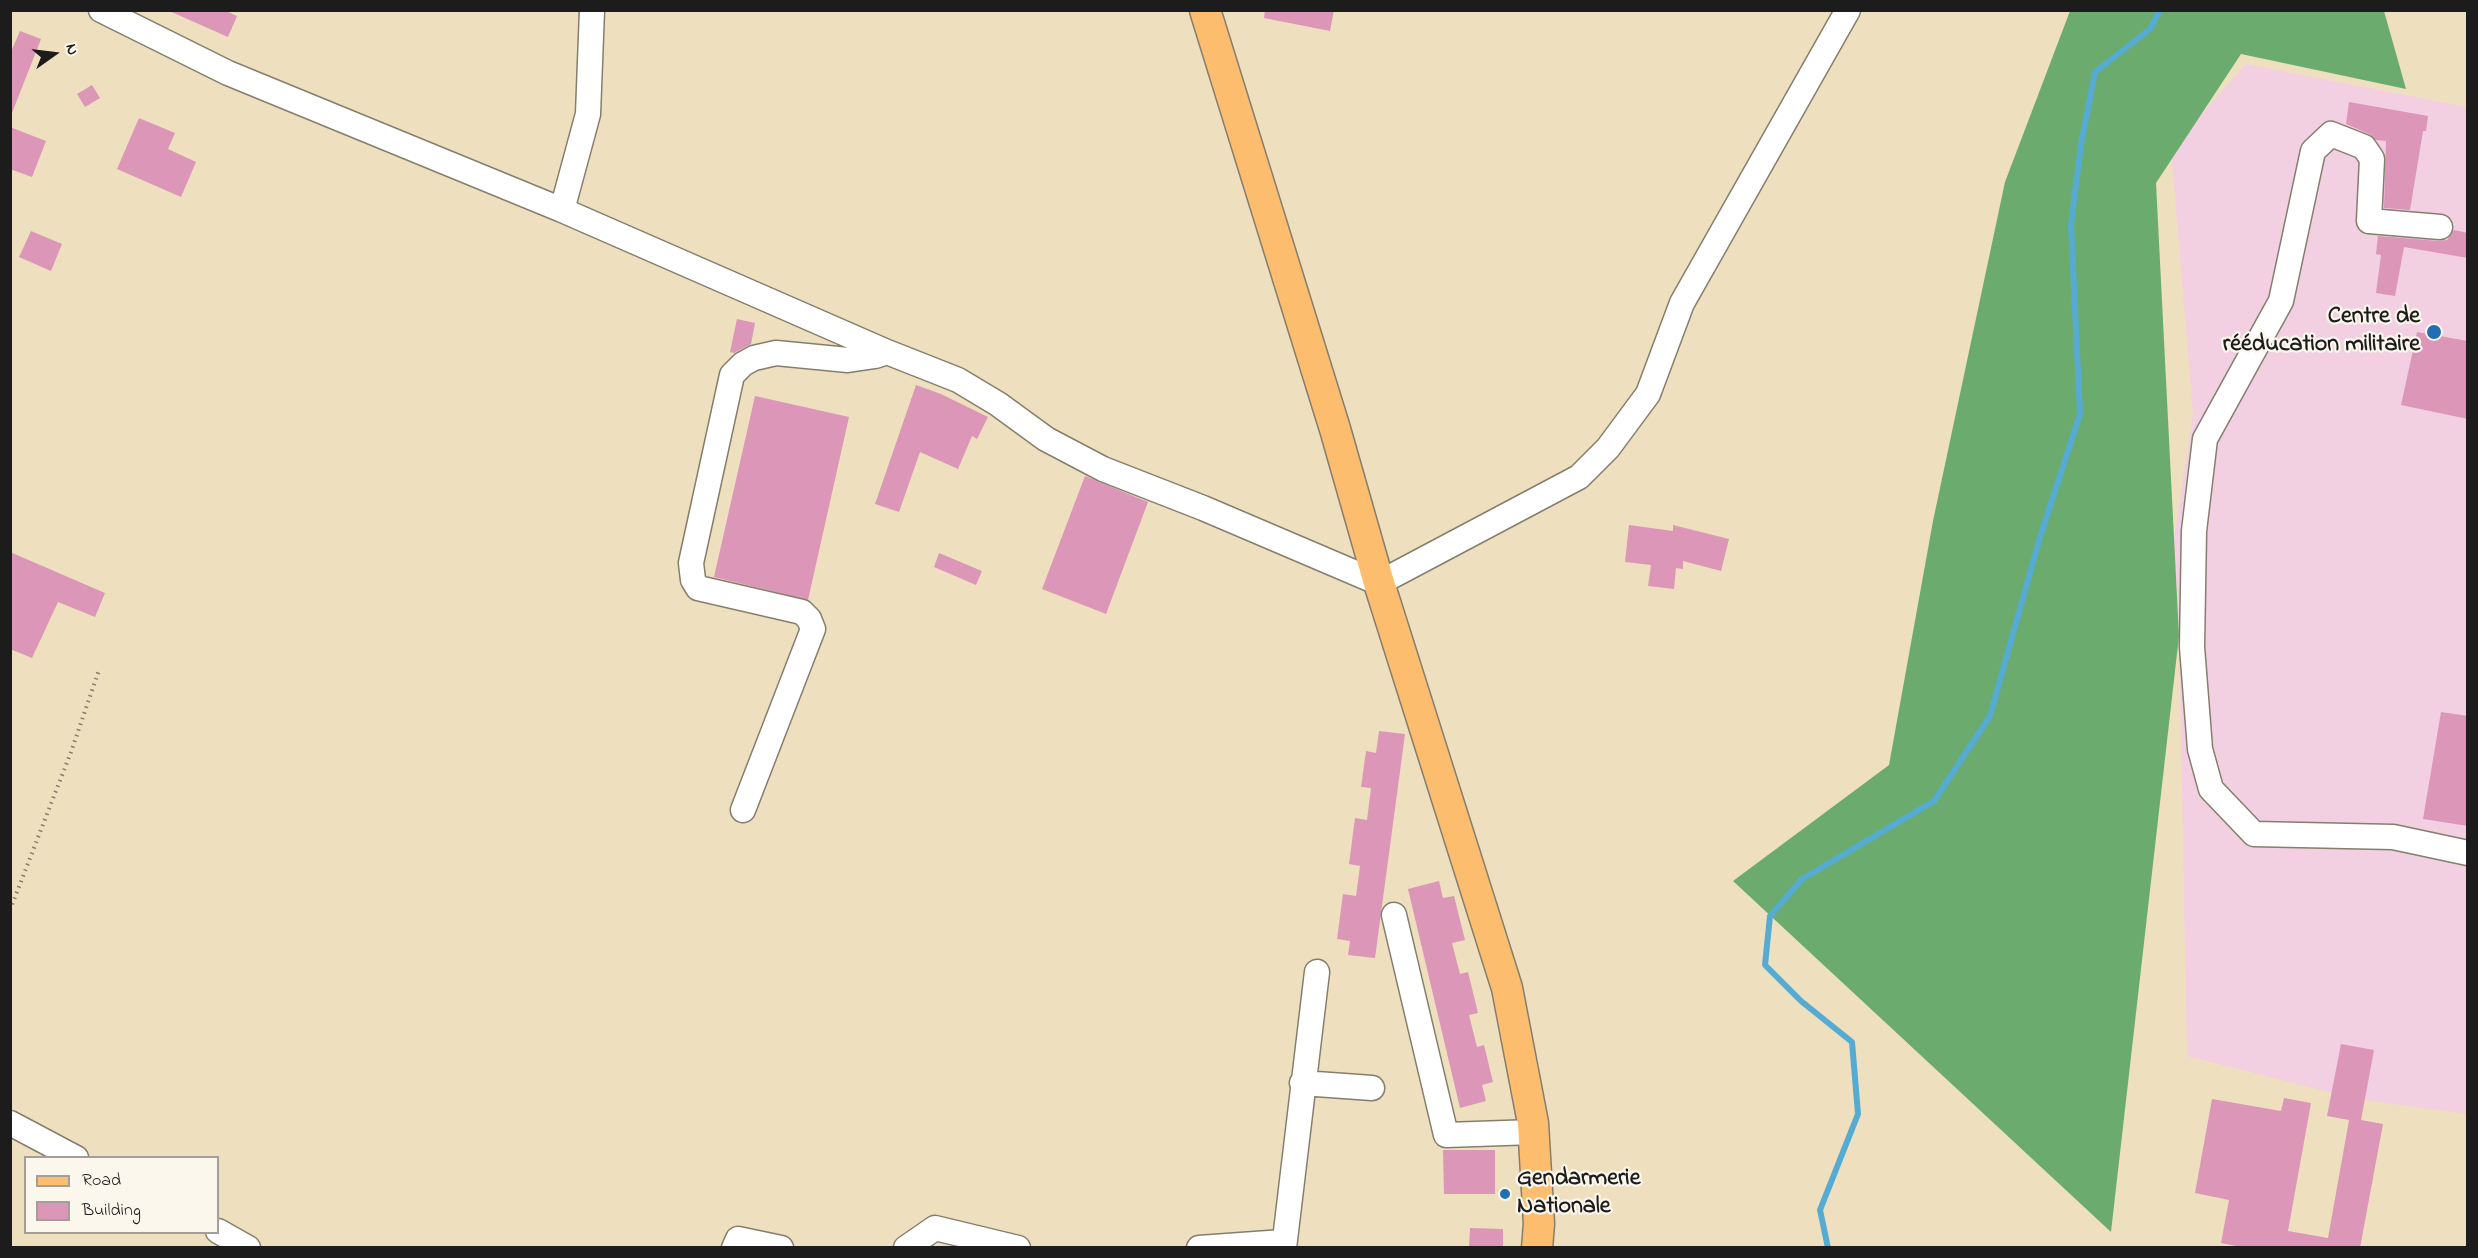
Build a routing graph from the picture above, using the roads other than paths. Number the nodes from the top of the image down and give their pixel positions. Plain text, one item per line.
1 (102, 10) edge
2 (592, 10) edge
3 (1205, 10) edge
4 (1848, 10) edge
5 (562, 210) junction
6 (2429, 226) dead end
7 (887, 352) junction
8 (1379, 583) junction
9 (743, 810) dead end
10 (2468, 853) edge
11 (1394, 915) dead end
12 (1317, 972) dead end
13 (1302, 1083) junction
14 (1372, 1088) dead end
15 (10, 1123) edge
16 (1534, 1132) junction
17 (72, 1156) edge
18 (219, 1232) edge
19 (1284, 1245) edge
20 (248, 1248) edge
21 (734, 1248) edge
22 (782, 1248) edge
23 (906, 1248) edge
24 (1018, 1248) edge
25 (1199, 1248) edge
26 (1537, 1248) edge

1 - 5 street
2 - 5 street
3 - 8 main road
4 - 8 street
5 - 7 street
6 - 10 street
7 - 8 street
7 - 9 street
8 - 16 main road
11 - 16 street
12 - 13 street
13 - 14 street
13 - 19 street
15 - 17 street
16 - 26 main road
18 - 20 street
19 - 25 street
21 - 22 street
23 - 24 street

